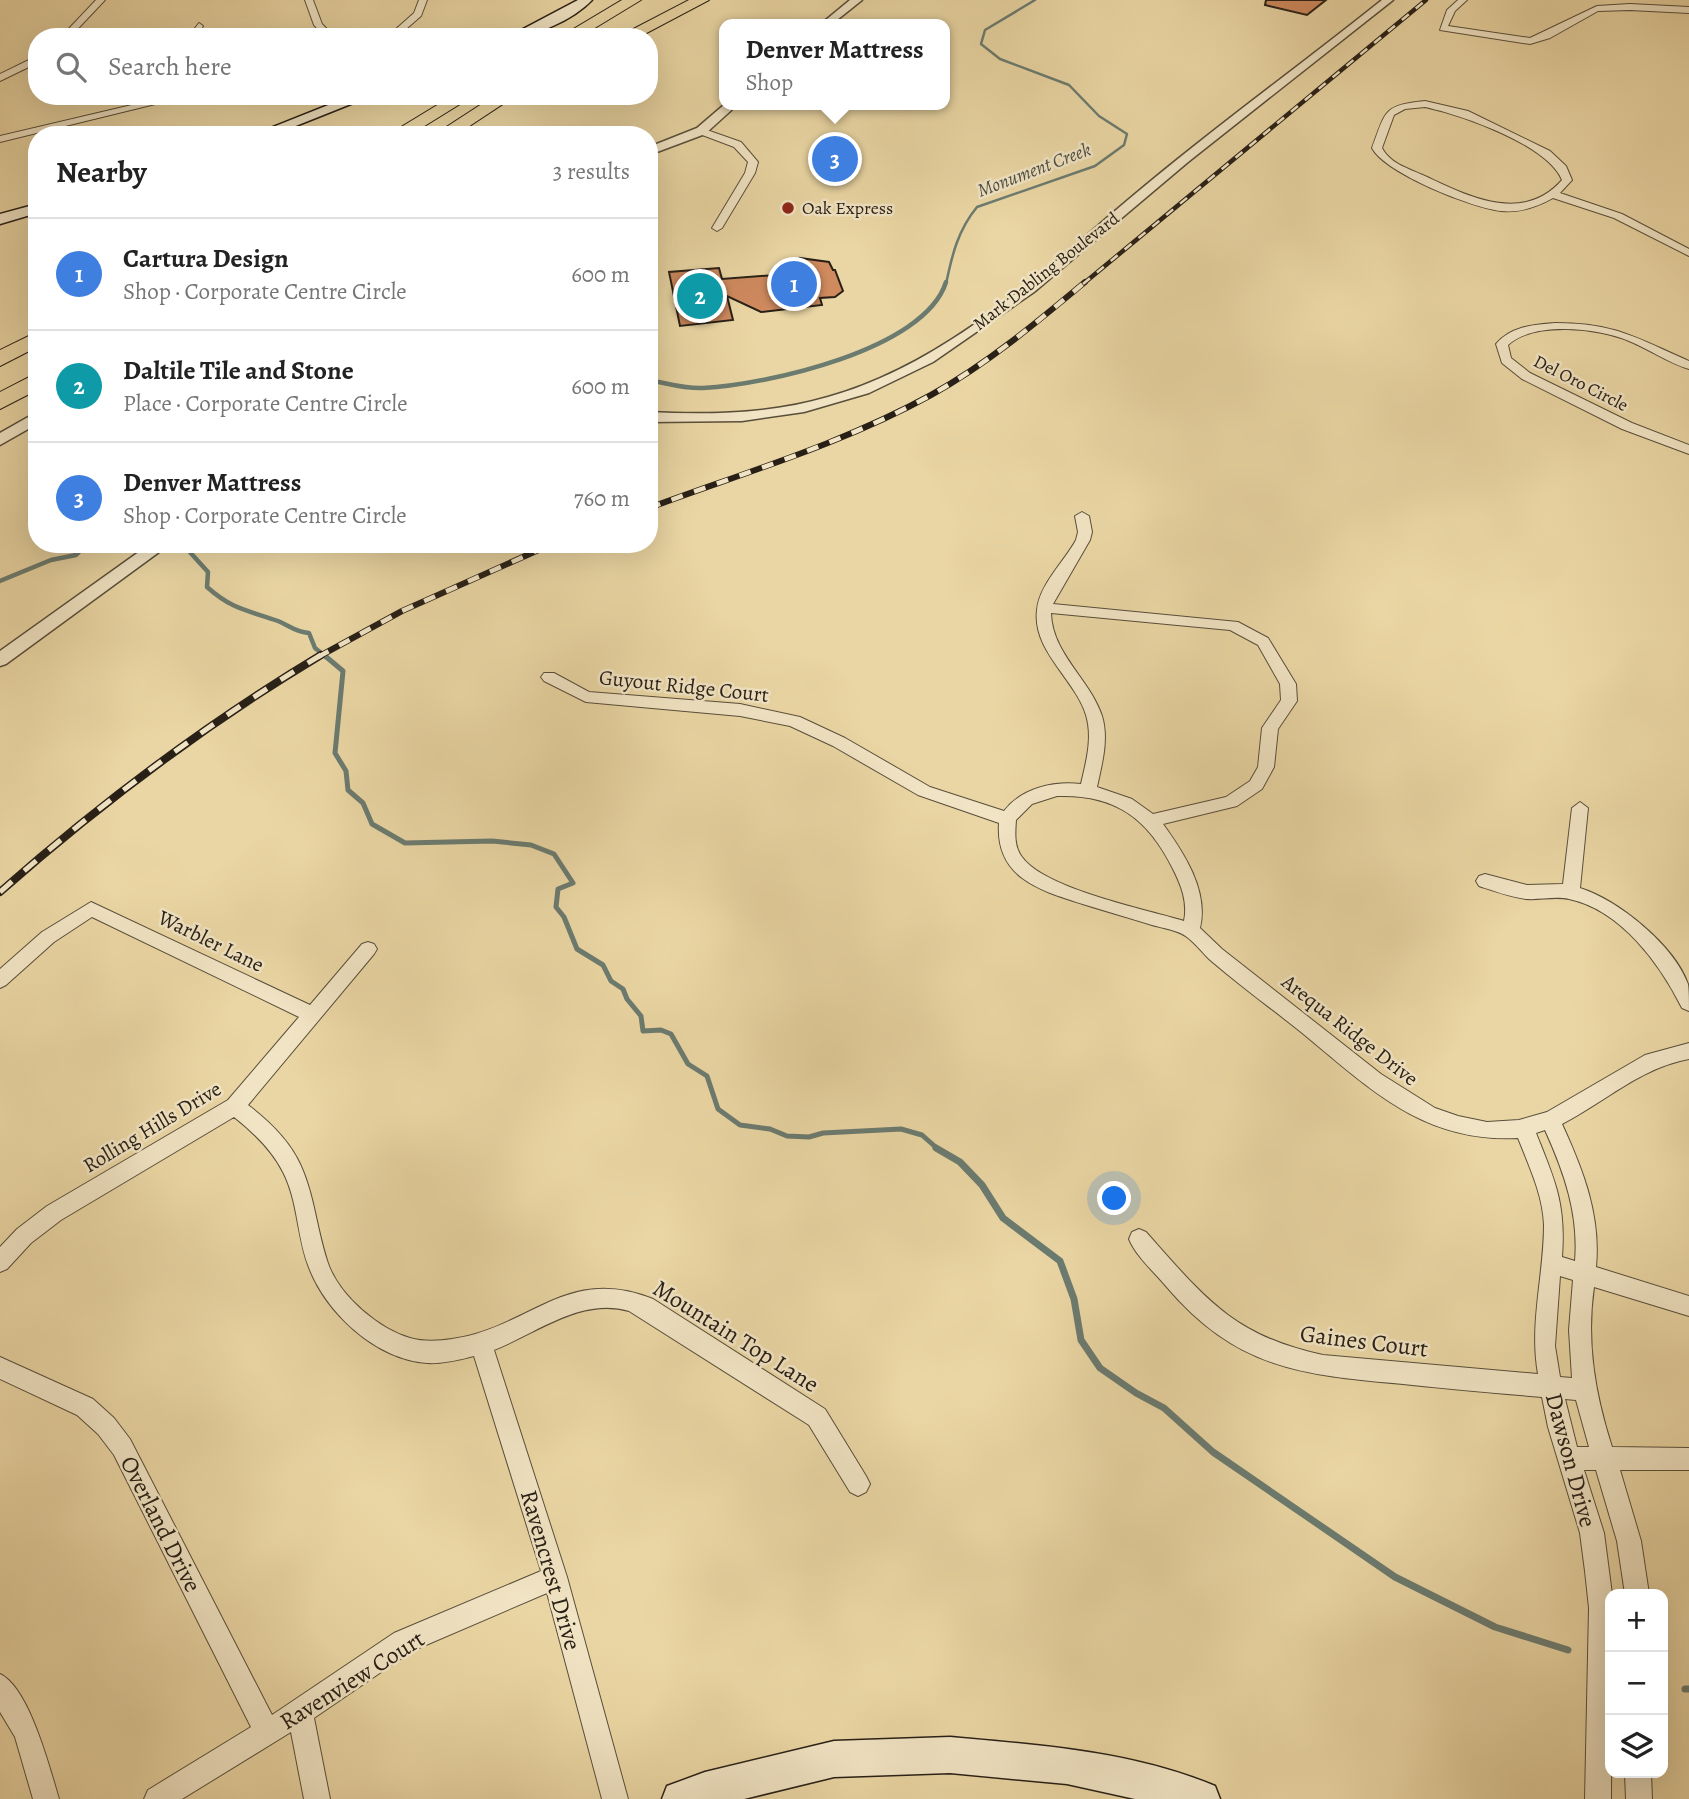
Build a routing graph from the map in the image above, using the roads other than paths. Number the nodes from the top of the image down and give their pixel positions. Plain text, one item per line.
1 (101, 0) edge
2 (309, 0) edge
3 (423, 0) edge
4 (586, 0) edge
5 (633, 0) edge
6 (670, 0) edge
7 (701, 0) edge
8 (858, 0) edge
9 (1388, 0) edge
10 (1463, 0) edge
11 (1689, 10) edge
12 (833, 19) edge
13 (74, 28) edge
14 (321, 28) edge
15 (402, 28) edge
16 (534, 28) edge
17 (585, 28) edge
18 (622, 28) edge
19 (644, 28) edge
20 (28, 64) edge
21 (0, 78) edge
22 (145, 105) edge
23 (340, 105) edge
24 (449, 105) edge
25 (492, 105) edge
26 (502, 105) edge
27 (726, 110) edge
28 (55, 126) edge
29 (284, 126) edge
30 (413, 126) edge
31 (458, 126) edge
32 (459, 126) edge
33 (701, 131) junction
34 (28, 132) edge
35 (0, 139) edge
36 (658, 148) edge
37 (1552, 194) junction
38 (28, 211) edge
39 (0, 219) edge
40 (717, 228) dead end
41 (1689, 253) edge
42 (28, 343) edge
43 (0, 359) edge
44 (1689, 365) edge
45 (28, 385) edge
46 (0, 402) edge
47 (658, 417) edge
48 (28, 423) edge
49 (0, 440) edge
50 (1689, 450) edge
51 (1082, 516) dead end
52 (149, 553) edge
53 (1044, 608) junction
54 (0, 660) edge
55 (549, 677) dead end
56 (1088, 791) junction
57 (1580, 808) dead end
58 (1008, 819) junction
59 (1150, 821) junction
60 (1485, 881) dead end
61 (1572, 892) junction
62 (1191, 930) junction
63 (368, 949) dead end
64 (0, 980) edge
65 (1689, 1003) edge
66 (311, 1014) junction
67 (1689, 1051) edge
68 (235, 1106) junction
69 (1550, 1120) junction
70 (1524, 1127) junction
71 (1139, 1238) dead end
72 (0, 1262) edge
73 (1550, 1263) junction
74 (1585, 1275) junction
75 (1689, 1306) edge
76 (481, 1343) junction
77 (0, 1367) edge
78 (1550, 1386) junction
79 (1586, 1390) junction
80 (1605, 1457) junction
81 (1570, 1458) junction
82 (1689, 1459) edge
83 (858, 1484) dead end
84 (555, 1577) junction
85 (1636, 1589) edge
86 (0, 1686) edge
87 (300, 1712) junction
88 (267, 1732) junction
89 (1638, 1778) edge
90 (46, 1799) edge
91 (157, 1799) edge
92 (317, 1799) edge
93 (615, 1799) edge
94 (680, 1799) edge
95 (1202, 1799) edge
96 (1598, 1799) edge
97 (1639, 1799) edge

1 - 13 street
2 - 14 street
3 - 15 street
4 - 16 main road
5 - 17 highway
6 - 18 highway
7 - 19 highway
8 - 12 street
9 - 47 street, Mark Dabling Boulevard
10 - 11 street
20 - 21 street
22 - 28 street
23 - 29 main road
24 - 30 highway
25 - 31 highway
26 - 32 highway
27 - 33 street
33 - 36 street
33 - 40 street
34 - 35 street
37 - 37 street
37 - 41 street
38 - 39 main road
42 - 43 highway
44 - 50 street, Del Oro Circle
45 - 46 highway
48 - 49 street
51 - 53 street
52 - 54 street
53 - 56 street
53 - 59 street
55 - 58 street, Guyout Ridge Court
56 - 58 street
56 - 59 street
57 - 61 street
58 - 62 street, Arequa Ridge Drive
59 - 62 street
60 - 61 street
61 - 65 street
62 - 70 street, Arequa Ridge Drive
63 - 66 street, Rolling Hills Drive
64 - 66 street, Warbler Lane
66 - 68 street, Rolling Hills Drive
67 - 69 street, Arequa Ridge Drive
68 - 72 street, Rolling Hills Drive
68 - 76 street, Mountain Top Lane
69 - 70 street, Arequa Ridge Drive
69 - 74 street, Dawson Drive
70 - 73 street, Dawson Drive
71 - 78 street, Gaines Court
73 - 74 street
73 - 78 street, Dawson Drive
74 - 75 street
74 - 79 street, Dawson Drive
76 - 83 street, Mountain Top Lane
76 - 84 street, Ravencrest Drive
77 - 88 street, Overland Drive
78 - 79 street, Gaines Court
78 - 81 street, Dawson Drive
79 - 80 street, Dawson Drive
80 - 81 street
80 - 82 street
80 - 85 street, Dawson Drive
81 - 96 street, Dawson Drive
84 - 87 street, Ravenview Court
84 - 93 street, Ravencrest Drive
86 - 90 street
87 - 88 street, Ravenview Court
87 - 92 street
88 - 91 street, Ravenview Court
89 - 97 street
94 - 95 main road

